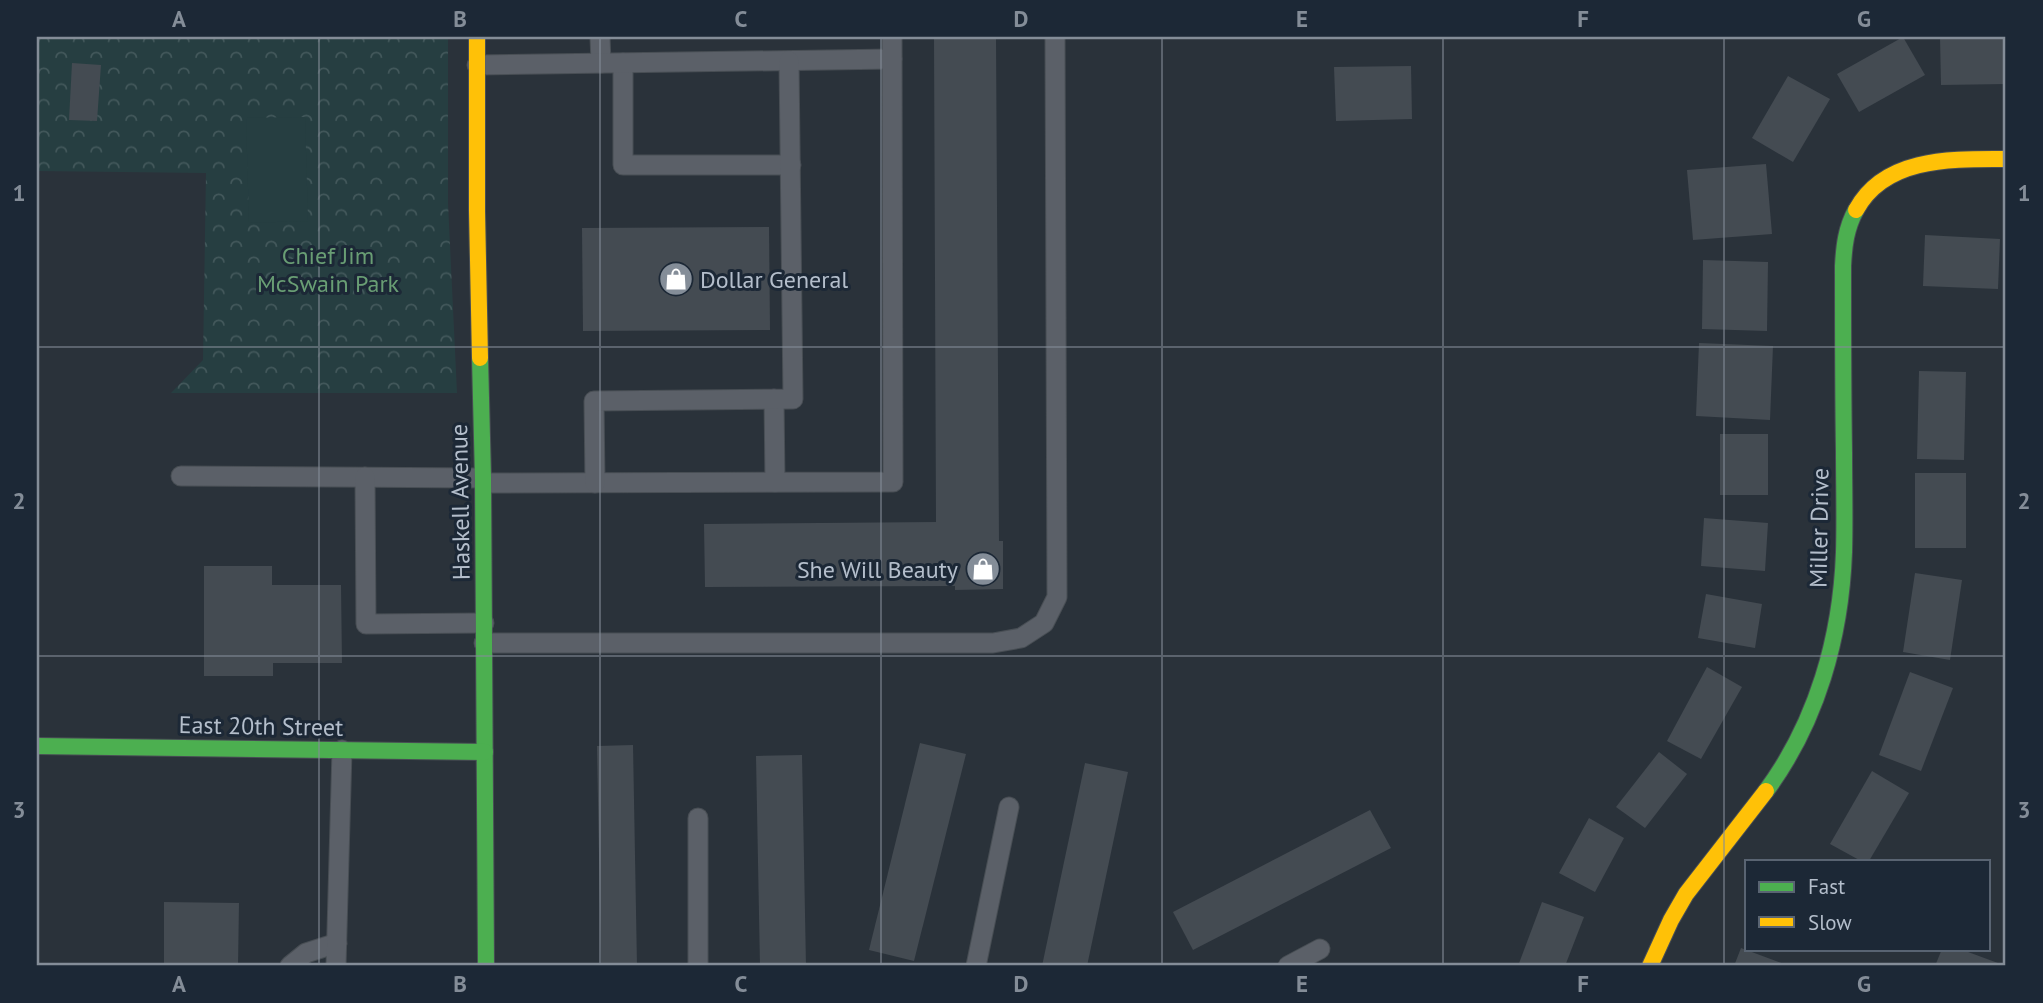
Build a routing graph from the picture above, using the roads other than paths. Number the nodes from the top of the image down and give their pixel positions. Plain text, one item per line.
1 (477, 37) edge
2 (600, 37) edge
3 (892, 37) edge
4 (1055, 37) edge
5 (892, 59) junction
6 (789, 61) junction
7 (601, 63) junction
8 (622, 63) junction
9 (477, 65) junction
10 (2006, 159) edge
11 (791, 164) junction
12 (774, 399) junction
13 (181, 477) dead end
14 (365, 477) junction
15 (483, 480) junction
16 (775, 482) junction
17 (595, 483) junction
18 (484, 633) junction
19 (37, 747) edge
20 (342, 750) junction
21 (485, 752) junction
22 (1009, 807) dead end
23 (698, 818) dead end
24 (337, 943) junction
25 (1320, 949) dead end
26 (290, 966) edge
27 (336, 966) edge
28 (486, 966) edge
29 (698, 966) edge
30 (976, 966) edge
31 (1287, 966) edge
32 (1650, 966) edge

1 - 9 street, Haskell Avenue
2 - 7 lane
3 - 5 lane
4 - 18 lane
5 - 6 lane
5 - 16 lane
6 - 8 lane
6 - 11 lane
7 - 8 lane
7 - 9 lane
8 - 11 lane
9 - 15 street, Haskell Avenue
10 - 32 street, Miller Drive
11 - 12 lane
12 - 16 lane
12 - 17 lane
13 - 14 lane
14 - 15 lane
14 - 18 lane
15 - 17 lane
15 - 18 street, Haskell Avenue
16 - 17 lane
18 - 21 street, Haskell Avenue
19 - 20 street, East 20th Street
20 - 21 street, East 20th Street
20 - 24 lane
21 - 28 street, Haskell Avenue
22 - 30 lane
23 - 29 lane
24 - 26 lane
24 - 27 lane
25 - 31 lane

